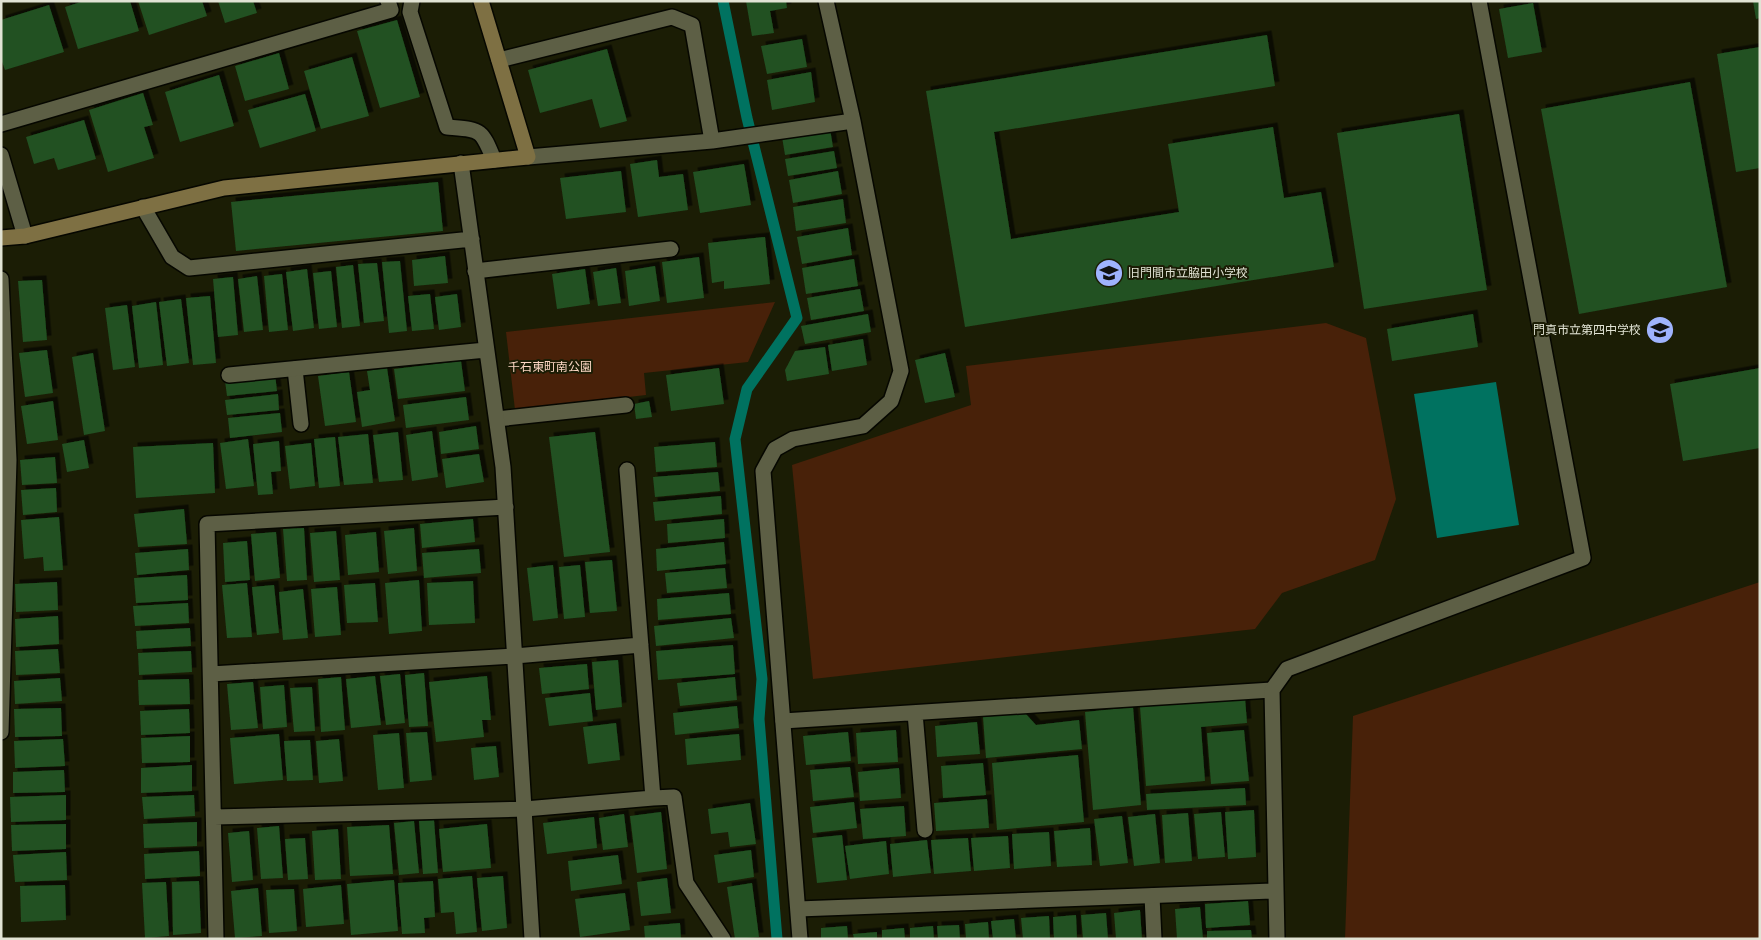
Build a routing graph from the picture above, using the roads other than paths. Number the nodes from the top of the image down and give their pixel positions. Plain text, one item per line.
1 (388, 1) edge
2 (412, 1) edge
3 (481, 1) edge
4 (826, 1) edge
5 (1480, 1) edge
6 (499, 60) junction
7 (853, 121) junction
8 (1, 124) edge
9 (712, 141) junction
10 (1, 156) edge
11 (528, 157) junction
12 (494, 160) junction
13 (461, 163) junction
14 (143, 207) junction
15 (25, 236) junction
16 (1, 238) edge
17 (472, 239) junction
18 (671, 249) dead end
19 (475, 271) junction
20 (1, 279) edge
21 (486, 350) junction
22 (295, 369) junction
23 (229, 375) dead end
24 (626, 405) dead end
25 (497, 419) junction
26 (301, 424) dead end
27 (627, 470) dead end
28 (506, 507) junction
29 (641, 645) junction
30 (515, 656) junction
31 (211, 674) junction
32 (1272, 690) junction
33 (915, 713) junction
34 (783, 721) junction
35 (1, 732) edge
36 (653, 798) junction
37 (524, 809) junction
38 (214, 817) junction
39 (925, 830) dead end
40 (1275, 891) junction
41 (1152, 896) junction
42 (798, 909) junction
43 (216, 939) edge
44 (532, 939) edge
45 (723, 939) edge
46 (800, 939) edge
47 (1154, 939) edge
48 (1277, 939) edge

1 - 8 street
2 - 12 street
3 - 6 street
4 - 7 street
5 - 32 street
6 - 9 street
6 - 11 street
7 - 9 street
7 - 34 street
9 - 11 street
10 - 15 street
11 - 12 street
12 - 13 street
13 - 14 street
13 - 17 street
14 - 15 street
14 - 17 street
15 - 16 street
17 - 19 street
18 - 19 street
19 - 21 street
20 - 35 street
21 - 22 street
21 - 25 street
22 - 23 street
22 - 26 street
24 - 25 street
25 - 28 street
27 - 29 street
28 - 30 street
28 - 31 street
29 - 30 street
29 - 36 street
30 - 31 street
30 - 37 street
31 - 38 street
32 - 33 street
32 - 40 street
33 - 34 street
33 - 39 street
34 - 42 street
36 - 37 street
36 - 45 street
37 - 38 street
37 - 44 street
38 - 43 street
40 - 41 street
40 - 48 street
41 - 42 street
41 - 47 street
42 - 46 street

